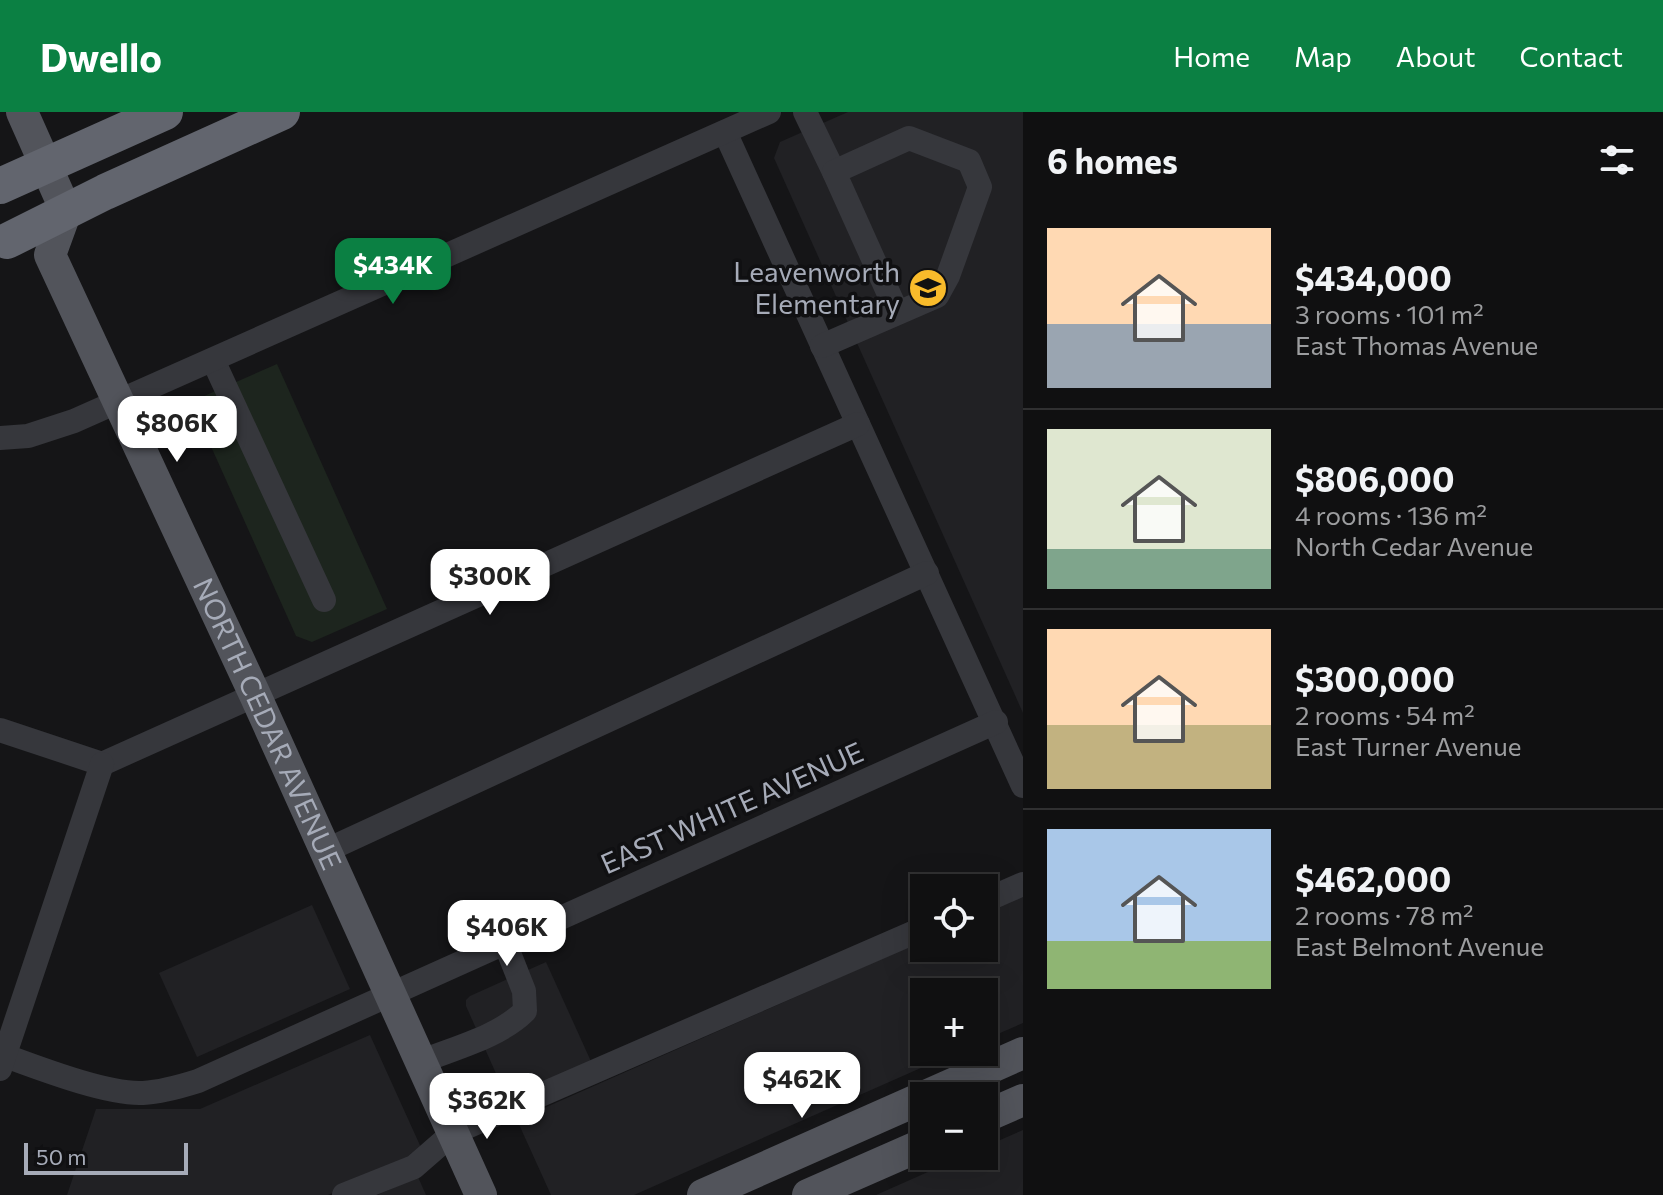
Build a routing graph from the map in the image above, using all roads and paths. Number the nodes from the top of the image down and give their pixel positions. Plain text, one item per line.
1 (22, 112) edge
2 (165, 112) edge
3 (282, 112) edge
4 (769, 112) edge
5 (805, 112) edge
6 (725, 132) junction
7 (46, 165) junction
8 (834, 172) junction
9 (0, 186) edge
10 (66, 211) junction
11 (3, 234) edge
12 (50, 255) junction
13 (897, 312) junction
14 (822, 346) junction
15 (213, 360) junction
16 (118, 403) junction
17 (858, 424) junction
18 (0, 438) edge
19 (927, 573) junction
20 (324, 600) dead end
21 (256, 697) junction
22 (996, 722) junction
23 (0, 730) edge
24 (102, 764) junction
25 (1023, 786) edge
26 (325, 851) junction
27 (1023, 884) edge
28 (998, 895) edge
29 (910, 934) edge
30 (505, 943) junction
31 (389, 994) junction
32 (1023, 1053) edge
33 (2, 1060) edge
34 (420, 1062) junction
35 (957, 1082) edge
36 (1023, 1100) edge
37 (910, 1103) edge
38 (998, 1111) edge
39 (453, 1133) junction
40 (910, 1150) edge
41 (344, 1195) edge
42 (481, 1195) edge
43 (703, 1195) edge
44 (808, 1195) edge

1 - 7 main road
2 - 7 highway
3 - 10 highway
4 - 6 street
5 - 8 street
6 - 14 street
6 - 15 street
7 - 9 highway
7 - 10 main road
8 - 13 street
8 - 13 street
10 - 11 highway
10 - 12 main road
11 - 12 main road
12 - 16 main road, NORTH CEDAR AVENUE
13 - 14 street
14 - 17 street
15 - 16 street
15 - 20 street
16 - 18 street
16 - 21 main road, NORTH CEDAR AVENUE
17 - 19 street
17 - 21 street
19 - 22 street
19 - 26 street
21 - 24 street
21 - 26 main road, NORTH CEDAR AVENUE
22 - 25 street
22 - 30 street, EAST WHITE AVENUE
23 - 24 street
24 - 33 street
26 - 31 main road, NORTH CEDAR AVENUE
27 - 28 street
29 - 39 street
30 - 31 street, EAST WHITE AVENUE
30 - 34 street
31 - 33 street, EAST WHITE AVENUE
31 - 34 main road, NORTH CEDAR AVENUE
32 - 35 main road
34 - 39 main road, NORTH CEDAR AVENUE
36 - 38 main road
37 - 43 main road
39 - 41 street
39 - 42 main road, NORTH CEDAR AVENUE
40 - 44 main road

